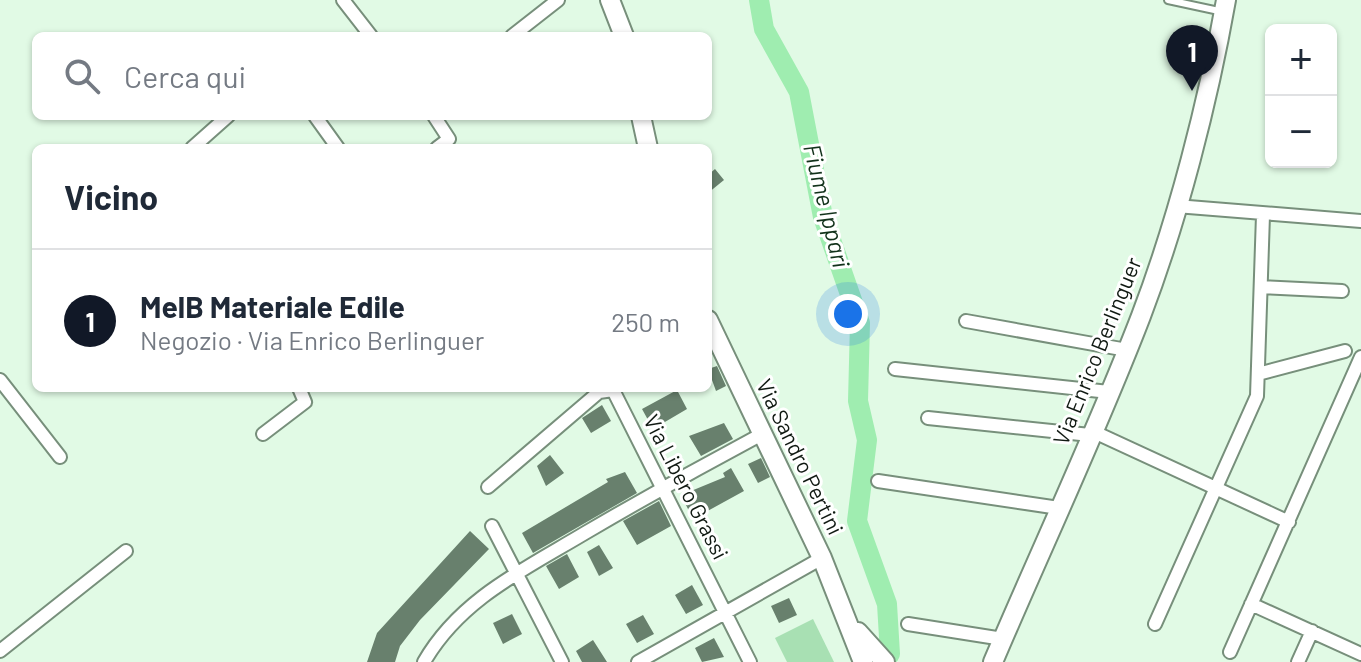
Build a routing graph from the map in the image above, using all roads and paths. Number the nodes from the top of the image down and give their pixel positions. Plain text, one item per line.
1 (343, 0) edge
2 (558, 0) edge
3 (610, 0) edge
4 (1168, 0) edge
5 (1225, 6) edge
6 (368, 32) edge
7 (517, 32) edge
8 (622, 32) edge
9 (224, 120) edge
10 (318, 120) edge
11 (437, 120) edge
12 (642, 120) edge
13 (196, 144) edge
14 (335, 144) edge
15 (442, 144) edge
16 (647, 144) edge
17 (1176, 206) junction
18 (1263, 215) junction
19 (1361, 221) edge
20 (1261, 287) junction
21 (1342, 291) dead end
22 (966, 321) dead end
23 (712, 328) edge
24 (1127, 350) junction
25 (1345, 351) dead end
26 (1361, 357) edge
27 (895, 369) dead end
28 (1258, 374) junction
29 (0, 380) edge
30 (301, 392) edge
31 (601, 392) edge
32 (614, 392) edge
33 (1109, 392) junction
34 (928, 418) dead end
35 (1091, 433) junction
36 (263, 434) dead end
37 (762, 434) junction
38 (60, 457) dead end
39 (878, 481) dead end
40 (488, 487) dead end
41 (664, 487) junction
42 (1215, 488) junction
43 (1059, 508) junction
44 (1289, 522) junction
45 (492, 526) dead end
46 (126, 551) dead end
47 (822, 558) junction
48 (516, 572) junction
49 (1251, 604) junction
50 (727, 612) junction
51 (848, 617) junction
52 (908, 624) dead end
53 (1155, 624) dead end
54 (1312, 631) junction
55 (1003, 639) junction
56 (0, 651) edge
57 (1230, 652) dead end
58 (1361, 654) edge
59 (424, 662) edge
60 (562, 662) edge
61 (638, 662) edge
62 (750, 662) edge
63 (863, 662) edge
64 (885, 662) edge
65 (993, 662) edge
66 (1298, 662) edge

1 - 6 street
2 - 7 street
3 - 8 street
4 - 5 lane
5 - 17 street, Via Enrico Berlinguer
9 - 13 street
10 - 14 street
11 - 15 street
12 - 16 street
17 - 18 street
17 - 24 street, Via Enrico Berlinguer
18 - 19 street
18 - 20 street
20 - 21 street
20 - 28 street
22 - 24 street
23 - 37 street, Via Sandro Pertini
24 - 33 street, Via Enrico Berlinguer
25 - 28 street
26 - 44 street
27 - 33 street
28 - 42 street
29 - 38 street
30 - 36 street
31 - 40 street, Via Libero Grassi
32 - 41 street, Via Libero Grassi
33 - 35 street, Via Enrico Berlinguer
34 - 35 street
35 - 42 street
35 - 43 street, Via Enrico Berlinguer
37 - 41 street
37 - 47 street, Via Sandro Pertini
39 - 43 street
41 - 48 street
41 - 50 street, Via Libero Grassi
42 - 44 street
42 - 53 street
43 - 55 street, Via Enrico Berlinguer
44 - 49 street
45 - 48 street
46 - 56 street
47 - 50 street
47 - 51 street, Via Sandro Pertini
48 - 59 street
48 - 60 street
49 - 54 street
49 - 57 street
50 - 61 street
50 - 62 street, Via Libero Grassi
51 - 63 street
51 - 64 street
52 - 55 street
54 - 58 street
54 - 66 street
55 - 65 street, Via Enrico Berlinguer

